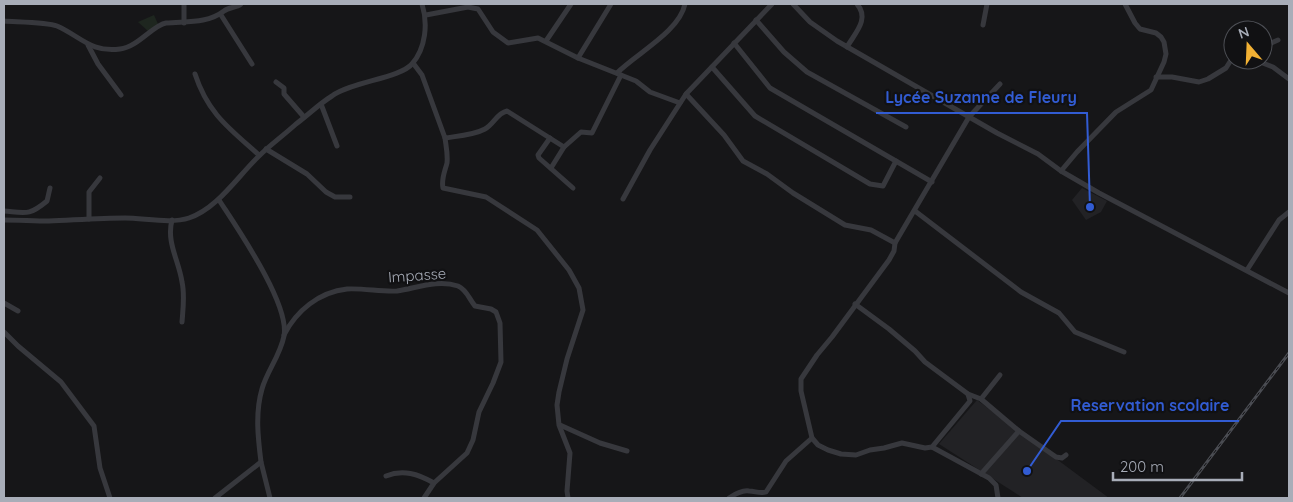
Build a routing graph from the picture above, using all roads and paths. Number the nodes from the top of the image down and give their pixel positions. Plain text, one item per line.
1 (184, 4) edge
2 (241, 4) edge
3 (422, 4) edge
4 (571, 4) edge
5 (611, 4) edge
6 (685, 4) edge
7 (772, 4) edge
8 (793, 4) edge
9 (857, 4) edge
10 (987, 4) edge
11 (1125, 4) edge
12 (221, 15) junction
13 (426, 15) junction
14 (756, 20) junction
15 (4, 21) edge
16 (184, 23) junction
17 (983, 24) dead end
18 (1278, 40) dead end
19 (546, 41) junction
20 (1273, 42) edge
21 (734, 43) junction
22 (88, 45) junction
23 (847, 47) junction
24 (578, 58) junction
25 (413, 63) junction
26 (252, 64) dead end
27 (712, 66) junction
28 (1273, 67) edge
29 (1223, 70) edge
30 (195, 74) dead end
31 (619, 74) junction
32 (1156, 78) junction
33 (1289, 79) edge
34 (276, 82) dead end
35 (1000, 84) dead end
36 (686, 94) junction
37 (121, 96) dead end
38 (680, 103) junction
39 (321, 104) junction
40 (969, 117) junction
41 (304, 118) junction
42 (906, 128) dead end
43 (445, 138) junction
44 (550, 138) junction
45 (337, 146) dead end
46 (564, 146) junction
47 (266, 149) junction
48 (260, 155) junction
49 (896, 161) junction
50 (550, 168) junction
51 (1061, 171) junction
52 (100, 178) dead end
53 (932, 182) junction
54 (50, 188) dead end
55 (572, 188) dead end
56 (350, 197) dead end
57 (623, 199) dead end
58 (219, 200) junction
59 (4, 211) edge
60 (915, 211) junction
61 (11, 212) junction
62 (1289, 212) edge
63 (89, 219) junction
64 (7, 220) edge
65 (172, 220) junction
66 (896, 243) junction
67 (1247, 270) junction
68 (1289, 293) edge
69 (4, 303) edge
70 (855, 304) junction
71 (18, 311) dead end
72 (182, 322) dead end
73 (4, 332) edge
74 (284, 335) junction
75 (1124, 352) dead end
76 (1000, 375) dead end
77 (968, 394) junction
78 (979, 398) junction
79 (970, 401) junction
80 (559, 425) junction
81 (1019, 431) junction
82 (812, 438) junction
83 (932, 447) junction
84 (627, 451) dead end
85 (1066, 455) dead end
86 (261, 462) junction
87 (981, 474) junction
88 (386, 476) dead end
89 (434, 483) junction
90 (110, 498) edge
91 (215, 498) edge
92 (270, 498) edge
93 (424, 498) edge
94 (568, 498) edge
95 (729, 498) edge
96 (998, 498) edge

1 - 16 street
2 - 12 street
3 - 13 street
4 - 19 street
5 - 24 street
6 - 31 street
7 - 14 street
8 - 23 street
9 - 23 street
10 - 17 street
11 - 32 street
12 - 16 street
12 - 26 street
13 - 19 street
13 - 25 street
14 - 21 street
14 - 42 street
15 - 22 street
16 - 22 street
18 - 20 street
19 - 24 street
21 - 27 street
21 - 49 street
22 - 37 street
23 - 40 street
24 - 31 street
25 - 39 street
25 - 43 street
27 - 36 street
27 - 49 street
28 - 33 street
29 - 32 street
30 - 48 street
31 - 38 street
31 - 46 street
32 - 51 street
34 - 41 street
35 - 40 street
36 - 38 street
36 - 66 street
38 - 57 street
39 - 41 street
39 - 45 street
40 - 51 street
40 - 53 street
41 - 47 street
43 - 44 street
43 - 80 street
44 - 46 street
44 - 50 street
46 - 50 street
47 - 48 street
47 - 56 street
48 - 58 street
49 - 53 street
50 - 55 street
51 - 67 street
52 - 63 street
53 - 60 street
54 - 61 street
58 - 65 street
58 - 74 street
59 - 61 street
60 - 66 street
60 - 75 street
61 - 64 street
62 - 67 street
63 - 64 street
63 - 65 street
65 - 72 street
66 - 70 street
67 - 68 street
69 - 71 street
70 - 77 street
70 - 82 street
73 - 90 street
74 - 86 street
74 - 89 street, Impasse
76 - 78 street
77 - 78 street
77 - 79 street
78 - 79 street
78 - 81 street
79 - 83 street
80 - 84 street
80 - 94 street
81 - 85 street
81 - 87 street
82 - 83 street
82 - 95 street
83 - 87 street
86 - 91 street
86 - 92 street
87 - 96 street
88 - 89 street
89 - 93 street, Impasse

